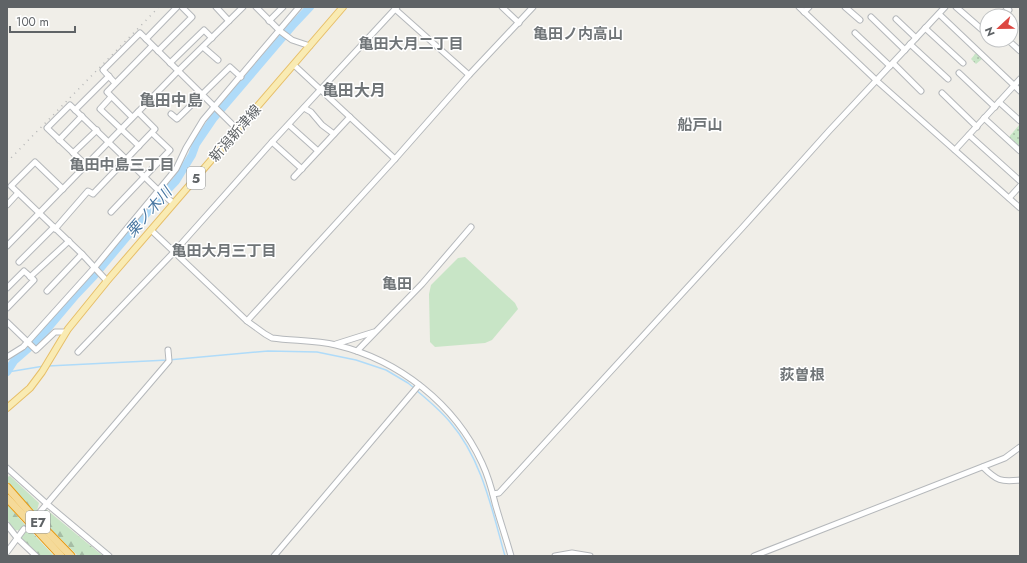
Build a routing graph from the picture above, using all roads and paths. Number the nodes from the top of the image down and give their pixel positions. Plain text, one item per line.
1 (177, 7) edge
2 (182, 7) edge
3 (216, 7) edge
4 (243, 7) edge
5 (256, 7) edge
6 (283, 7) edge
7 (300, 7) edge
8 (343, 7) edge
9 (502, 7) edge
10 (533, 7) edge
11 (799, 7) edge
12 (809, 7) edge
13 (845, 7) edge
14 (945, 7) edge
15 (956, 7) edge
16 (396, 8) edge
17 (804, 12) junction
18 (939, 14) junction
19 (871, 17) dead end
20 (896, 19) dead end
21 (229, 20) junction
22 (860, 20) dead end
23 (269, 21) junction
24 (519, 23) junction
25 (979, 27) edge
26 (925, 28) junction
27 (280, 31) junction
28 (855, 33) dead end
29 (212, 38) junction
30 (916, 38) junction
31 (146, 39) junction
32 (910, 44) junction
33 (152, 46) junction
34 (310, 46) junction
35 (203, 47) junction
36 (905, 50) junction
37 (158, 51) junction
38 (218, 60) dead end
39 (170, 63) junction
40 (963, 63) dead end
41 (294, 65) junction
42 (892, 65) junction
43 (178, 71) junction
44 (959, 73) dead end
45 (469, 75) junction
46 (109, 76) junction
47 (241, 77) junction
48 (948, 79) dead end
49 (1020, 79) edge
50 (877, 81) junction
51 (115, 83) junction
52 (1014, 85) junction
53 (321, 90) junction
54 (921, 91) dead end
55 (1020, 91) edge
56 (942, 93) dead end
57 (202, 94) junction
58 (111, 97) junction
59 (999, 102) junction
60 (215, 107) junction
61 (995, 107) junction
62 (304, 108) junction
63 (75, 110) junction
64 (138, 112) junction
65 (171, 114) dead end
66 (82, 116) junction
67 (132, 117) junction
68 (350, 117) junction
69 (984, 118) junction
70 (1020, 121) edge
71 (289, 125) junction
72 (977, 127) junction
73 (121, 128) junction
74 (97, 130) junction
75 (238, 130) junction
76 (152, 133) junction
77 (334, 134) junction
78 (969, 135) junction
79 (59, 140) junction
80 (109, 142) junction
81 (272, 142) junction
82 (139, 146) junction
83 (955, 150) junction
84 (318, 151) junction
85 (1020, 151) edge
86 (73, 153) junction
87 (395, 159) junction
88 (126, 160) junction
89 (86, 166) junction
90 (302, 169) junction
91 (144, 177) junction
92 (294, 177) dead end
93 (1020, 181) edge
94 (1020, 186) edge
95 (63, 189) junction
96 (158, 190) junction
97 (18, 193) junction
98 (1009, 198) junction
99 (7, 204) edge
100 (174, 204) junction
101 (1020, 208) edge
102 (111, 212) dead end
103 (39, 213) junction
104 (471, 227) dead end
105 (55, 228) junction
106 (151, 230) junction
107 (69, 241) junction
108 (7, 246) edge
109 (174, 252) junction
110 (82, 254) junction
111 (19, 262) dead end
112 (95, 267) junction
113 (30, 277) junction
114 (107, 281) junction
115 (7, 288) edge
116 (47, 291) dead end
117 (7, 308) edge
118 (247, 321) junction
119 (7, 322) edge
120 (66, 332) junction
121 (375, 332) junction
122 (27, 342) junction
123 (335, 344) junction
124 (168, 350) dead end
125 (357, 351) junction
126 (78, 352) dead end
127 (7, 357) edge
128 (419, 386) junction
129 (7, 408) edge
130 (1020, 447) edge
131 (983, 467) junction
132 (7, 468) edge
133 (1020, 480) edge
134 (7, 487) edge
135 (493, 494) junction
136 (7, 498) edge
137 (47, 504) junction
138 (39, 513) dead end
139 (7, 525) edge
140 (24, 529) dead end
141 (18, 538) junction
142 (7, 552) edge
143 (36, 556) edge
144 (61, 556) edge
145 (71, 556) edge
146 (109, 556) edge
147 (274, 556) edge
148 (511, 556) edge
149 (554, 556) edge
150 (590, 556) edge
151 (754, 556) edge

1 - 31 street
2 - 37 street
3 - 21 street
4 - 21 street
5 - 23 street
6 - 23 street
7 - 27 street
8 - 34 main road, 新潟新津線 / 5
9 - 24 street
10 - 24 street
11 - 17 street
12 - 17 street
13 - 22 street
14 - 18 street
15 - 25 street
16 - 45 street
16 - 53 street
17 - 50 street
18 - 26 street
18 - 52 street
19 - 36 street
20 - 30 street
21 - 29 street
23 - 27 street
24 - 45 street
26 - 30 street
26 - 40 street
27 - 34 street
27 - 47 street
28 - 42 street
29 - 35 street
29 - 39 street
30 - 32 street
31 - 33 street
31 - 46 street
32 - 36 street
32 - 48 street
33 - 37 street
33 - 51 street
34 - 41 main road, 新潟新津線 / 5
35 - 38 street
35 - 43 street
36 - 42 street
37 - 39 street
39 - 43 street
41 - 53 street
41 - 75 main road, 新潟新津線 / 5
42 - 50 street
42 - 54 street
43 - 57 street
43 - 64 street
44 - 61 street
45 - 87 street
46 - 51 street
46 - 63 street
47 - 57 street
47 - 60 street
49 - 52 street
50 - 83 street
50 - 135 street
51 - 58 street
52 - 55 street
52 - 59 street
53 - 62 street
53 - 68 street
56 - 72 street
57 - 60 street
57 - 65 street
58 - 67 street
58 - 73 street
59 - 61 street
59 - 70 street
60 - 75 street
60 - 96 street
61 - 69 street
62 - 71 street
62 - 77 street
63 - 66 street
63 - 79 street
64 - 67 street
64 - 76 street
66 - 74 street
66 - 79 street
67 - 73 street
68 - 77 street
68 - 87 street
69 - 72 street
69 - 85 street
71 - 81 street
71 - 84 street
72 - 78 street
73 - 80 street
73 - 82 street
74 - 80 street
74 - 86 street
75 - 100 main road, 新潟新津線 / 5
76 - 82 street
76 - 91 street
77 - 84 street
78 - 83 street
78 - 93 street
79 - 86 street
80 - 88 street
80 - 89 street
81 - 90 street
81 - 109 street
82 - 88 street
83 - 98 street
84 - 90 street
86 - 89 street
87 - 118 street
88 - 91 street
88 - 105 street
89 - 95 street
90 - 92 street
91 - 96 street
91 - 102 street
94 - 98 street
95 - 97 street
95 - 103 street
96 - 100 street
96 - 112 street
97 - 99 street
97 - 103 street
98 - 101 street
100 - 106 main road, 新潟新津線 / 5
103 - 105 street
103 - 108 street
104 - 121 street
105 - 107 street
105 - 111 street
106 - 109 street
106 - 114 main road, 新潟新津線 / 5
107 - 110 street
107 - 113 street
109 - 118 street
109 - 126 street
110 - 112 street
110 - 116 street
112 - 114 street
112 - 122 street
113 - 115 street
113 - 117 street
114 - 120 main road, 新潟新津線 / 5
118 - 123 street
119 - 122 street
120 - 122 street
120 - 129 main road, 新潟新津線 / 5
121 - 123 street
121 - 125 street
122 - 127 street
123 - 125 street
124 - 137 street
125 - 128 street
128 - 135 street
128 - 147 street
130 - 131 street
131 - 133 street
131 - 151 street
132 - 137 street
134 - 145 highway, E7
135 - 148 street
136 - 144 highway, E7
137 - 138 street
137 - 146 street
139 - 141 street
140 - 141 street
141 - 142 street
141 - 143 street
149 - 150 street

